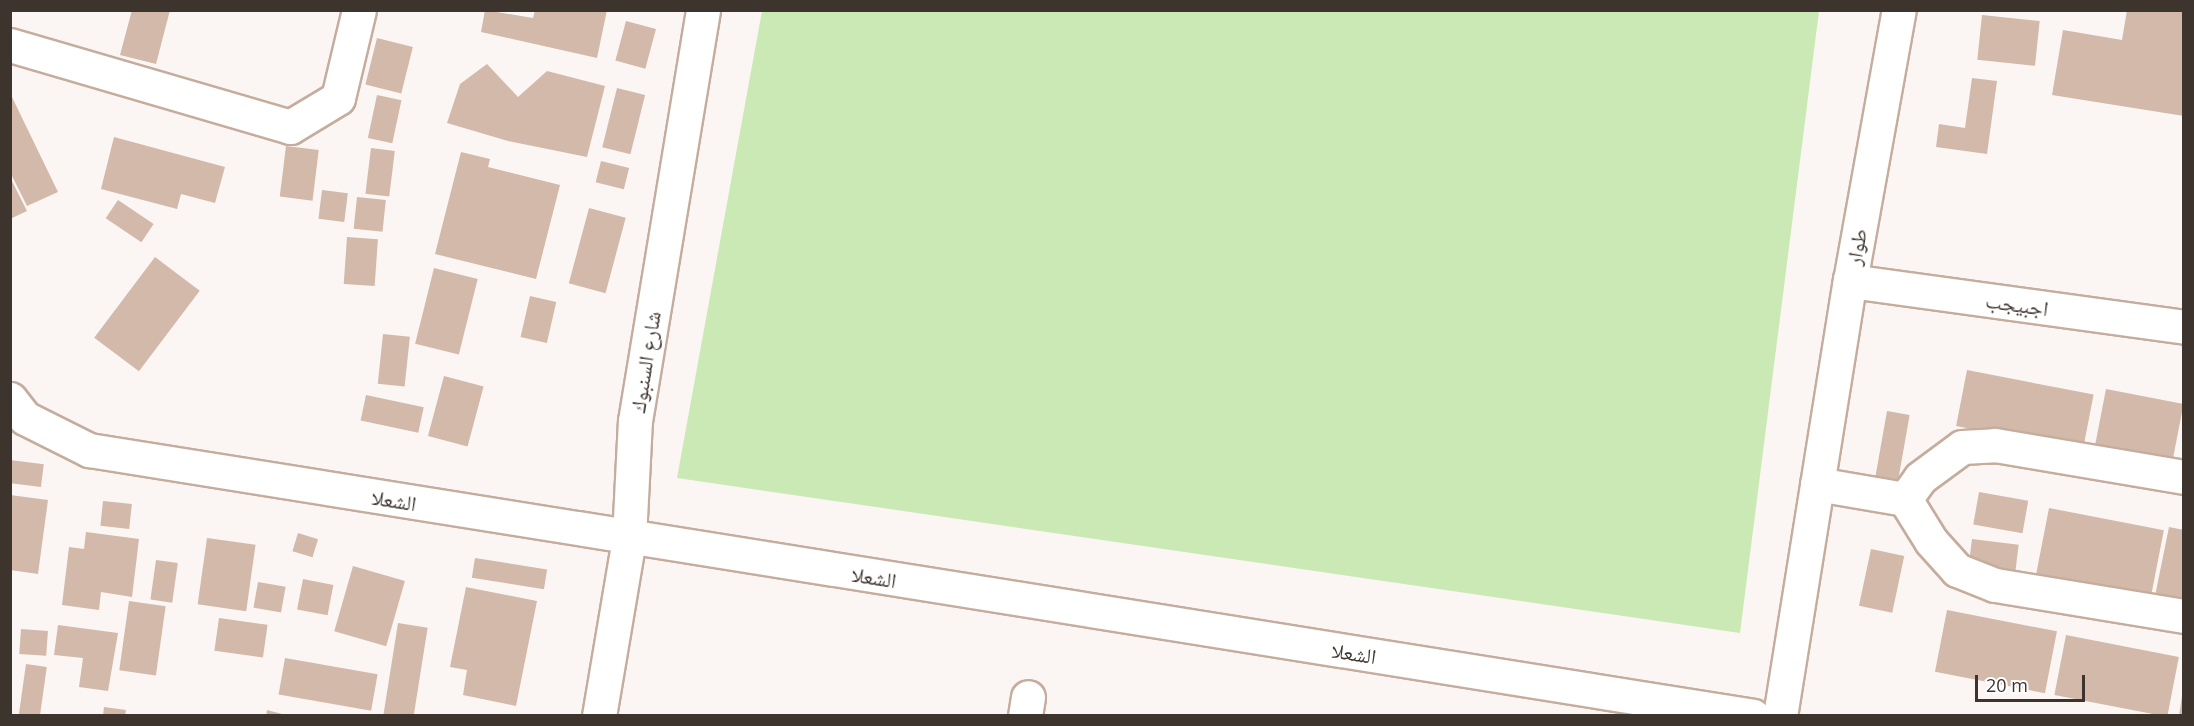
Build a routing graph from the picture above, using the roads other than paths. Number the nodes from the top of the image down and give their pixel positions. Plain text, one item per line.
1 (359, 10) edge
2 (703, 10) edge
3 (1899, 10) edge
4 (10, 45) edge
5 (1850, 281) junction
6 (2184, 327) edge
7 (10, 399) edge
8 (2184, 477) edge
9 (1817, 484) junction
10 (1905, 500) junction
11 (628, 538) junction
12 (2184, 616) edge
13 (599, 716) edge
14 (1753, 716) edge
15 (1780, 716) edge

1 - 4 street
2 - 11 street, شارع السنبوك
3 - 5 street, طوار
5 - 6 street, اجبيجب
5 - 9 street, طوار
7 - 11 street, الشعلا
8 - 10 street
9 - 10 street
9 - 15 street, طوار
10 - 12 street
11 - 13 street, شارع السنبوك
11 - 14 street, الشعلا

